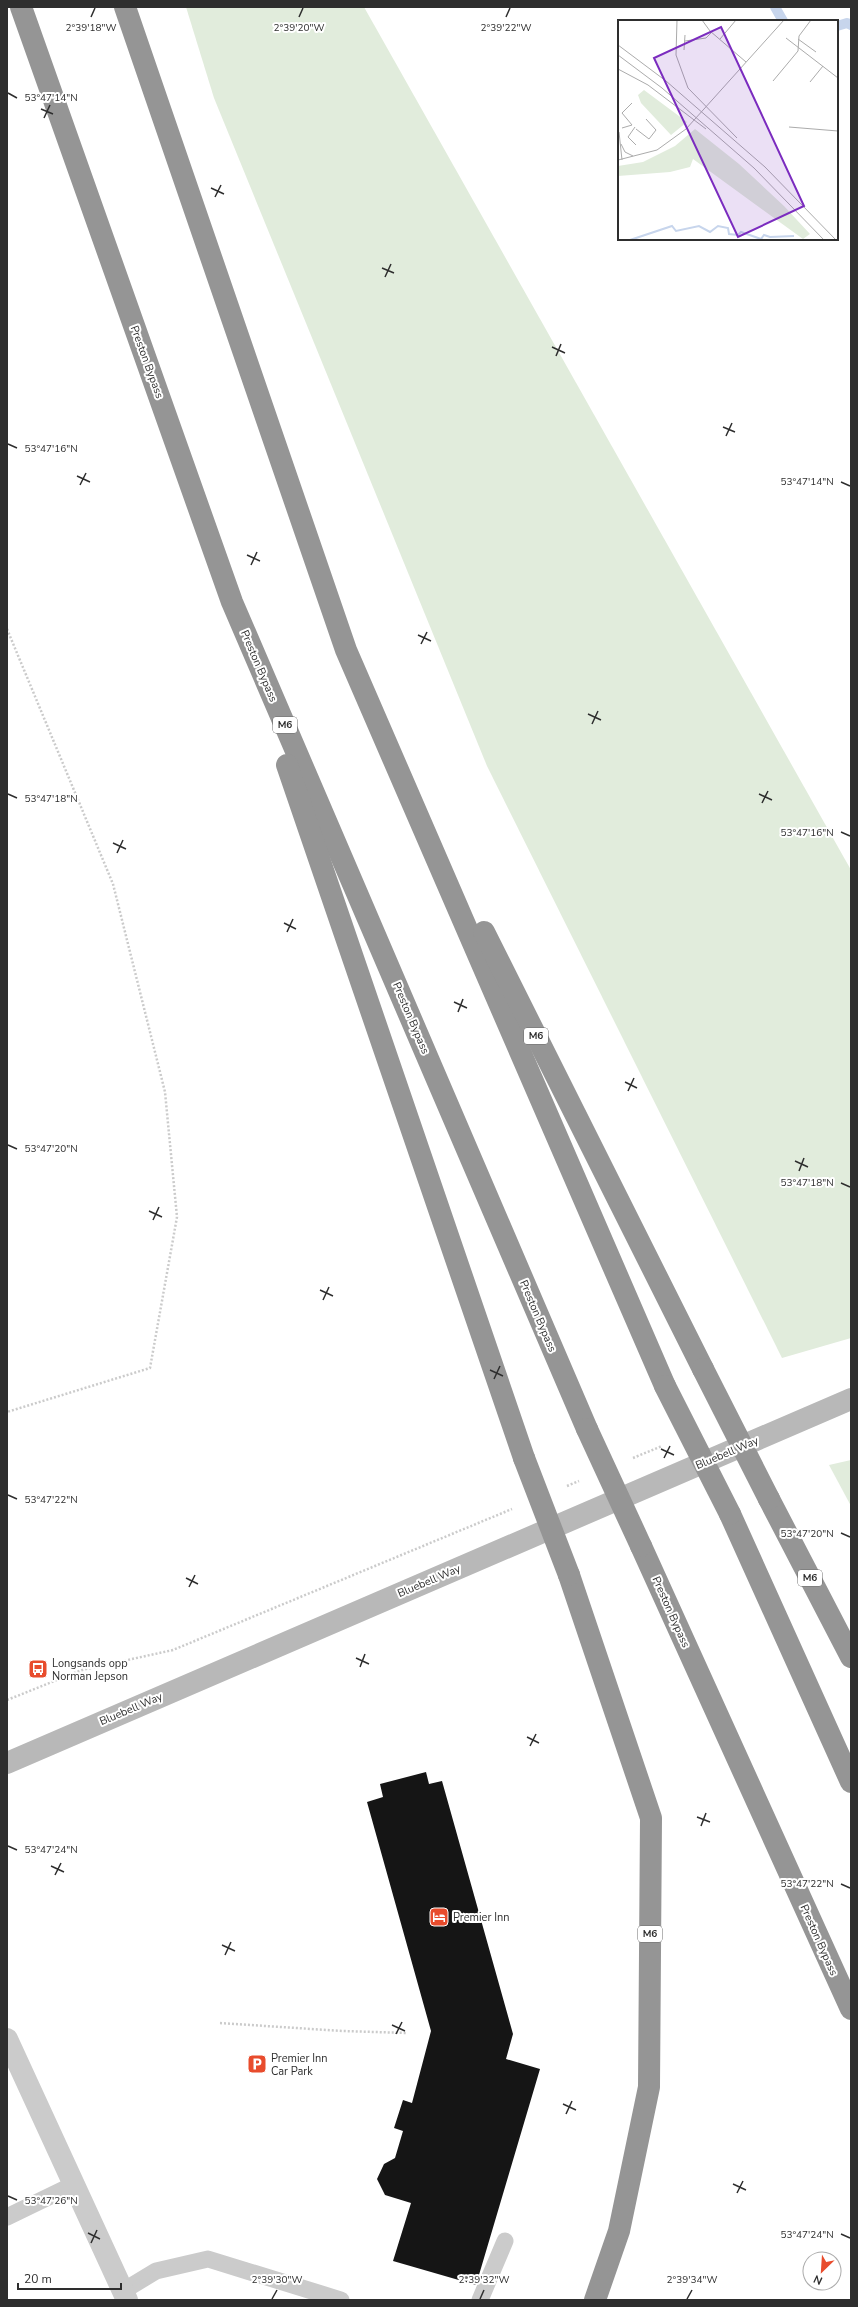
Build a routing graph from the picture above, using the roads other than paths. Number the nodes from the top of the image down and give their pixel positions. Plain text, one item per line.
1 (21, 7) edge
2 (125, 7) edge
3 (232, 602) junction
4 (369, 702) junction
5 (851, 1399) edge
6 (851, 1657) edge
7 (7, 1763) edge
8 (851, 1782) edge
9 (851, 2009) edge
10 (7, 2039) edge
11 (75, 2184) junction
12 (7, 2217) edge
13 (504, 2241) dead end
14 (125, 2296) edge
15 (341, 2300) edge
16 (480, 2300) edge
17 (595, 2300) edge

1 - 3 highway, Preston Bypass / M6
2 - 4 highway, M6
3 - 9 highway, Preston Bypass / M6, bridge
3 - 17 highway, M6, bridge
4 - 6 highway, M6, bridge
4 - 8 highway, M6, bridge
5 - 7 main road, Bluebell Way
10 - 11 street
11 - 12 lane
11 - 14 street
13 - 16 lane
14 - 15 lane

